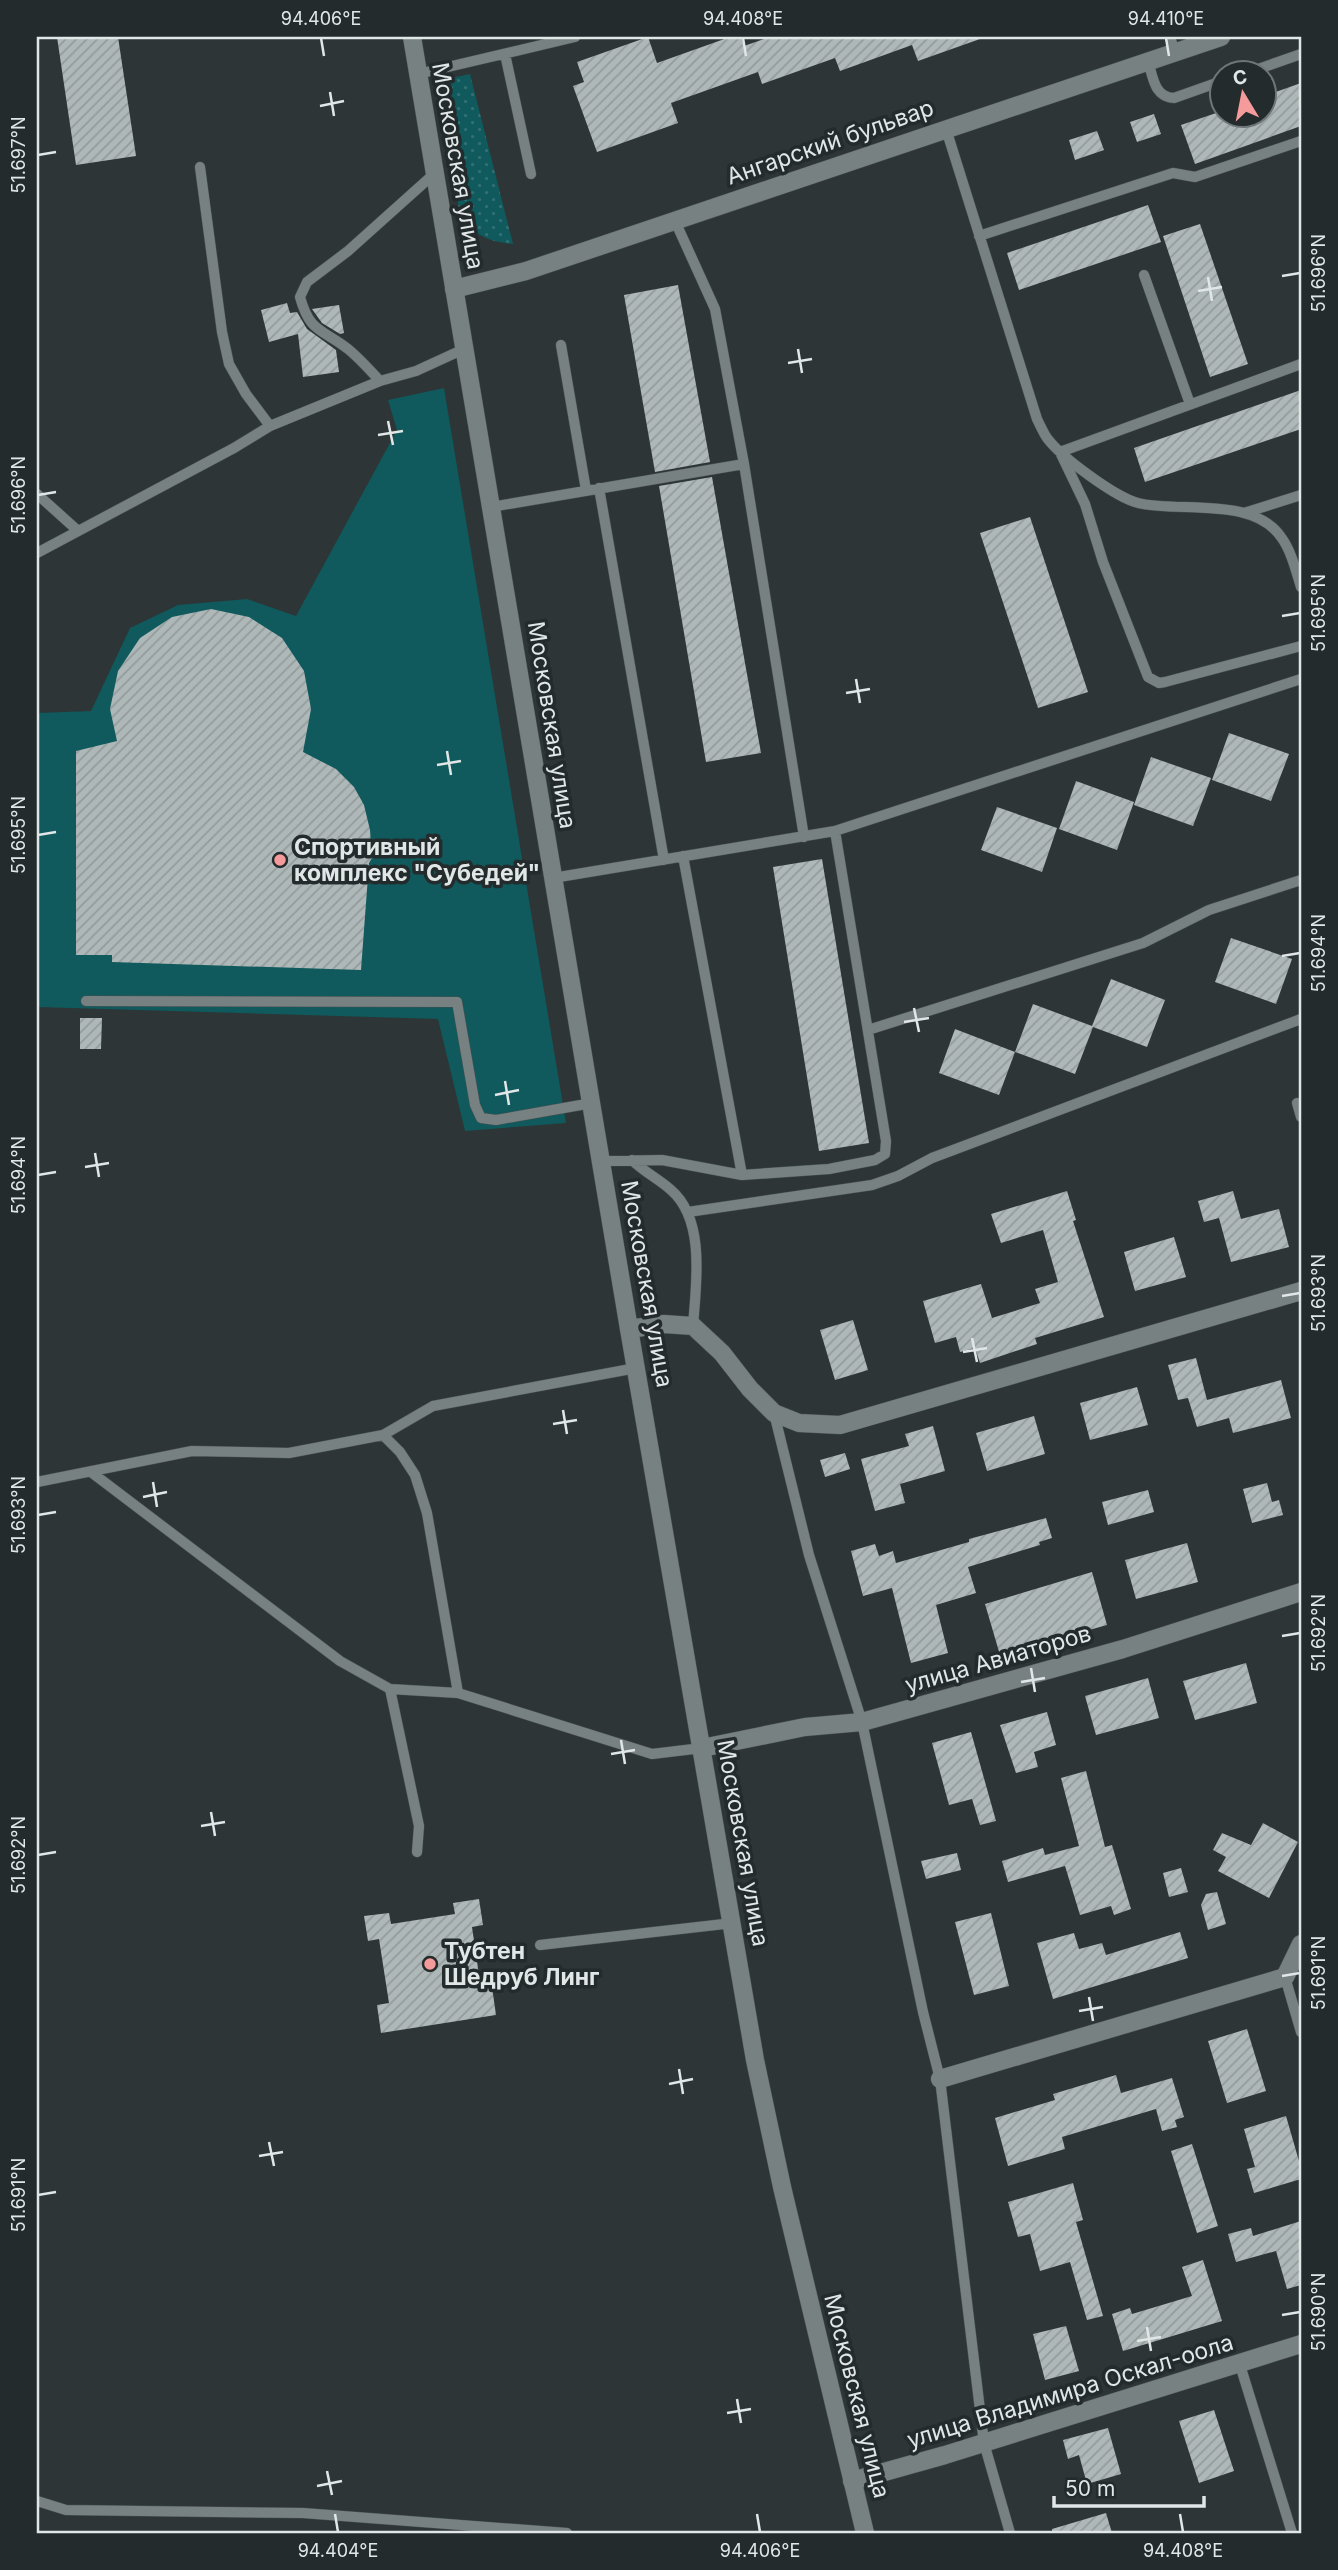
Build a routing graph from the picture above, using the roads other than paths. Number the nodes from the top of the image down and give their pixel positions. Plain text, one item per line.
1 (412, 37) edge
2 (575, 37) edge
3 (1221, 37) edge
4 (548, 41) edge
5 (1173, 45) edge
6 (505, 54) junction
7 (1301, 54) edge
8 (1148, 61) junction
9 (1278, 62) edge
10 (418, 74) junction
11 (1208, 86) edge
12 (946, 129) junction
13 (1301, 141) edge
14 (200, 167) dead end
15 (435, 173) junction
16 (531, 174) dead end
17 (675, 220) junction
18 (979, 236) junction
19 (1144, 275) dead end
20 (454, 289) junction
21 (561, 345) dead end
22 (464, 349) junction
23 (1301, 364) edge
24 (380, 381) junction
25 (1190, 404) junction
26 (270, 426) junction
27 (1060, 452) junction
28 (744, 464) junction
29 (599, 488) junction
30 (586, 490) junction
31 (37, 494) edge
32 (1301, 495) edge
33 (491, 507) junction
34 (1244, 513) junction
35 (77, 530) junction
36 (37, 553) edge
37 (1301, 587) edge
38 (1301, 646) edge
39 (1301, 679) edge
40 (835, 831) junction
41 (804, 837) junction
42 (683, 856) junction
43 (664, 860) junction
44 (552, 878) junction
45 (1301, 880) edge
46 (86, 1001) dead end
47 (1301, 1020) edge
48 (868, 1030) junction
49 (592, 1103) junction
50 (1297, 1103) dead end
51 (1301, 1117) edge
52 (632, 1160) junction
53 (601, 1161) junction
54 (742, 1175) junction
55 (688, 1212) junction
56 (1301, 1291) edge
57 (693, 1325) junction
58 (629, 1329) junction
59 (636, 1367) junction
60 (774, 1413) junction
61 (383, 1434) junction
62 (91, 1472) junction
63 (37, 1482) edge
64 (1301, 1592) edge
65 (390, 1689) junction
66 (458, 1693) junction
67 (862, 1722) junction
68 (702, 1748) junction
69 (417, 1852) dead end
70 (733, 1923) junction
71 (1301, 1944) edge
72 (540, 1945) dead end
73 (1285, 1978) junction
74 (1301, 2032) edge
75 (940, 2079) junction
76 (1301, 2344) edge
77 (1240, 2365) junction
78 (984, 2443) junction
79 (852, 2481) junction
80 (37, 2501) edge
81 (567, 2533) edge
82 (865, 2533) edge
83 (1010, 2533) edge
84 (1292, 2533) edge

1 - 10 street, Московская улица
2 - 4 lane
3 - 5 street, Ангарский бульвар
4 - 6 lane
5 - 8 street, Ангарский бульвар
6 - 10 lane
6 - 16 lane
7 - 9 lane
8 - 11 lane
8 - 12 street, Ангарский бульвар
10 - 15 street, Московская улица
12 - 17 street, Ангарский бульвар
12 - 18 lane
13 - 18 lane
14 - 26 lane
15 - 20 street, Московская улица
15 - 24 lane
17 - 20 street, Ангарский бульвар
17 - 28 lane
18 - 27 lane
19 - 25 lane
20 - 22 street, Московская улица
21 - 30 lane
22 - 24 lane
22 - 33 street, Московская улица
23 - 25 lane
24 - 26 lane
25 - 27 lane
26 - 35 lane
27 - 34 lane
27 - 38 lane
28 - 29 lane
28 - 41 lane
29 - 30 lane
29 - 43 lane
30 - 33 lane
31 - 35 lane
32 - 34 lane
33 - 44 street, Московская улица
34 - 37 lane
35 - 36 lane
39 - 40 lane
40 - 41 lane
40 - 48 lane
41 - 42 lane
42 - 43 lane
42 - 54 lane
43 - 44 lane
44 - 49 street, Московская улица
45 - 48 lane
46 - 49 lane
47 - 55 lane
48 - 54 lane
49 - 53 street, Московская улица
50 - 51 lane
52 - 53 lane
52 - 54 lane
52 - 55 lane
53 - 58 street, Московская улица
55 - 57 lane
56 - 60 street
57 - 58 street
57 - 60 street
58 - 59 street, Московская улица
59 - 61 lane
59 - 68 street, Московская улица
60 - 67 lane
61 - 62 lane
61 - 66 lane
62 - 63 lane
62 - 65 lane
64 - 67 street, улица Авиаторов
65 - 66 lane
65 - 69 lane
66 - 68 lane
67 - 68 street, улица Авиаторов
67 - 75 lane
68 - 70 street, Московская улица
70 - 72 lane
70 - 79 street, Московская улица
71 - 73 street
73 - 74 lane
73 - 75 street
75 - 78 lane
76 - 77 street, улица Владимира Оскал-оола
77 - 78 street, улица Владимира Оскал-оола
77 - 84 lane
78 - 79 street, улица Владимира Оскал-оола
78 - 83 lane
79 - 82 street, Московская улица
80 - 81 lane

